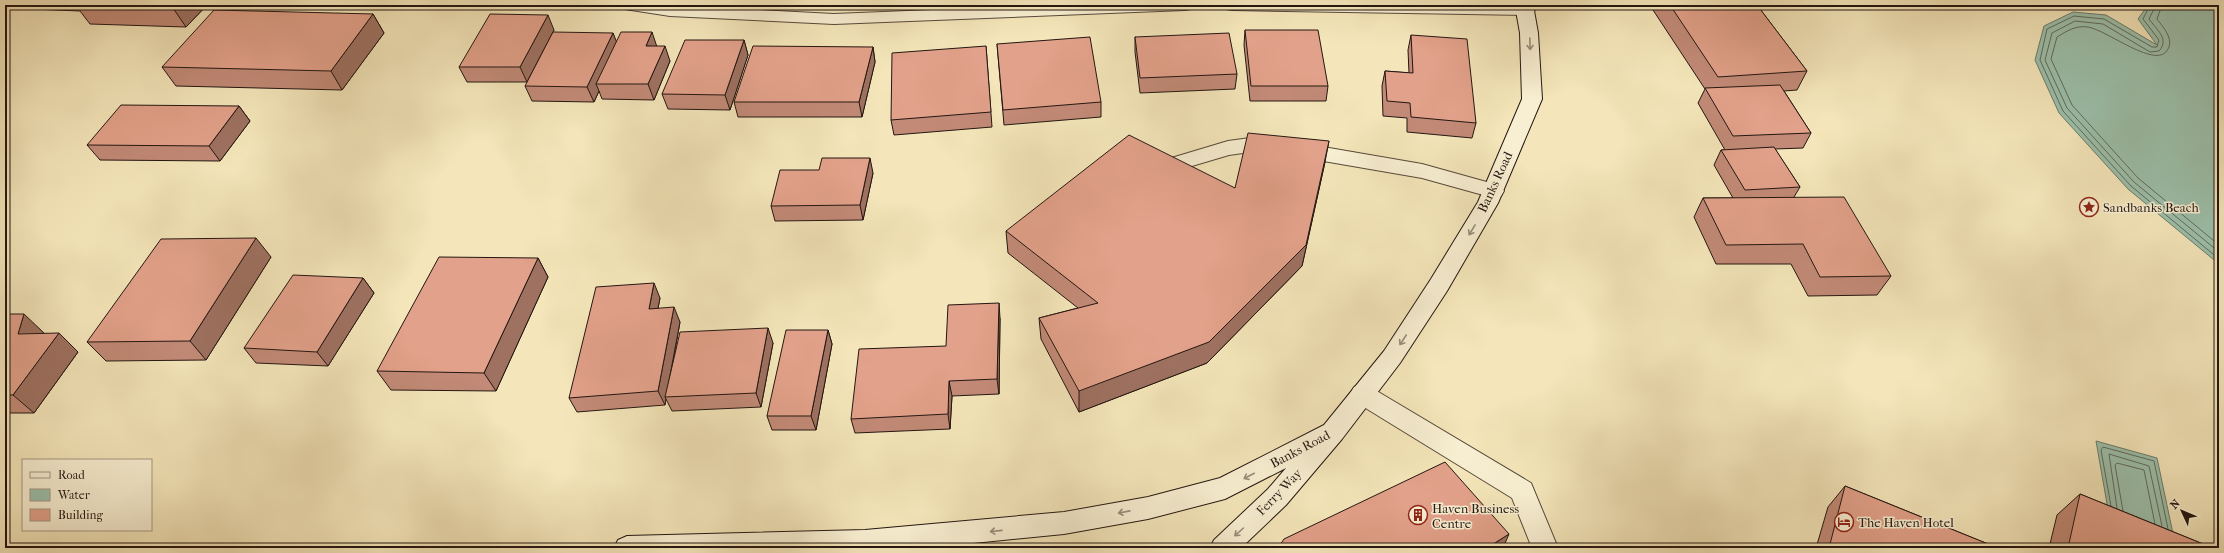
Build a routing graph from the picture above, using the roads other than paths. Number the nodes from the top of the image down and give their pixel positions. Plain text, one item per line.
1 (632, 5) edge
2 (1185, 5) edge
3 (1232, 5) edge
4 (1525, 8) edge
5 (1175, 164) edge
6 (1494, 190) junction
7 (1362, 394) junction
8 (1333, 432) junction
9 (871, 545) edge
10 (627, 548) edge
11 (1223, 548) edge
12 (1545, 548) edge

1 - 2 main road
3 - 4 main road
4 -> 6 main road, Banks Road
5 - 6 main road
6 -> 7 main road, Banks Road
7 - 8 main road, Banks Road
7 - 12 main road
8 -> 9 main road, Banks Road
8 -> 11 main road, Ferry Way
9 - 10 main road, Banks Road

